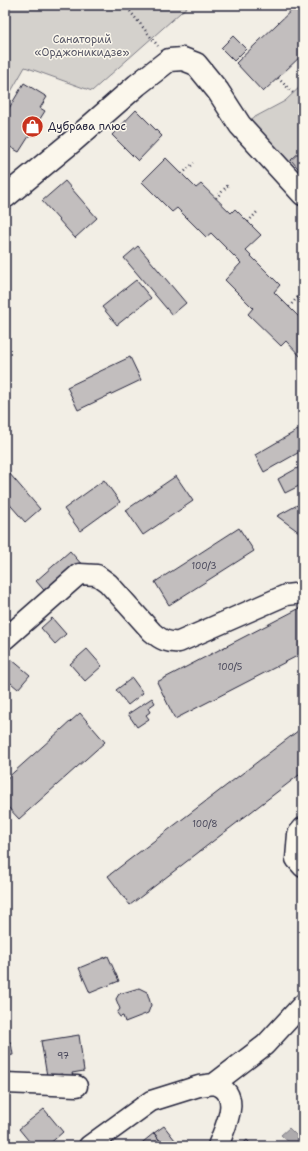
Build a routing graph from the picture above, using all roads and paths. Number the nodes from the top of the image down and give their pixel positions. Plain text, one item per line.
1 (125, 5) edge
2 (169, 60) junction
3 (278, 78) dead end
4 (294, 93) dead end
5 (194, 163) dead end
6 (182, 174) dead end
7 (228, 185) dead end
8 (303, 194) edge
9 (5, 196) edge
10 (216, 198) dead end
11 (258, 212) dead end
12 (248, 222) dead end
13 (303, 291) edge
14 (288, 307) dead end
15 (303, 592) edge
16 (5, 639) edge
17 (303, 828) edge
18 (303, 867) edge
19 (303, 1004) edge
20 (5, 1083) edge
21 (214, 1084) junction
22 (77, 1086) dead end
23 (89, 1146) edge
24 (218, 1146) edge

1 - 2 path
2 - 8 street
2 - 9 street
3 - 4 path
5 - 6 path
7 - 10 path
11 - 12 path
13 - 14 path
15 - 16 street
17 - 18 street
19 - 21 street
20 - 22 street
21 - 23 street
21 - 24 street

